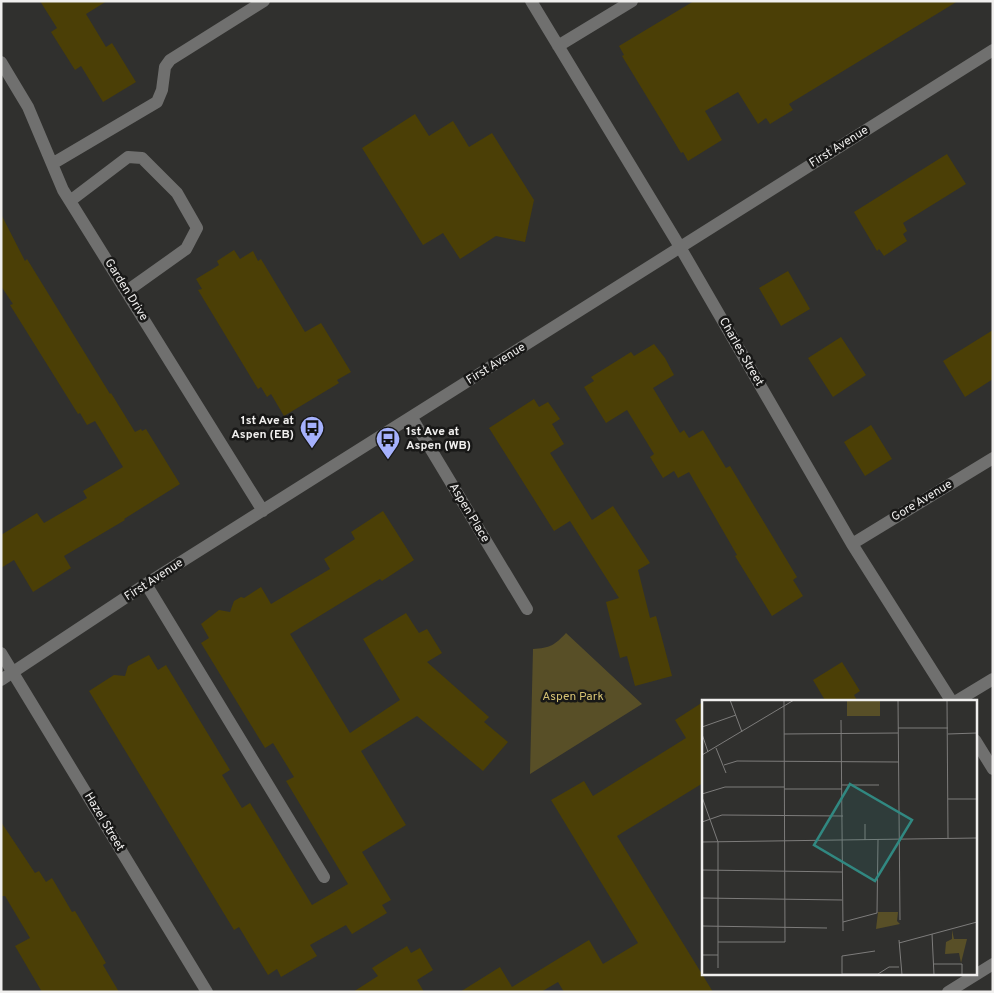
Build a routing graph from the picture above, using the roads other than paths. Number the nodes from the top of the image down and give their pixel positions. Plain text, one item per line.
1 (264, 1) edge
2 (531, 1) edge
3 (632, 1) edge
4 (558, 46) junction
5 (993, 50) edge
6 (1, 62) edge
7 (52, 164) junction
8 (70, 201) junction
9 (680, 247) junction
10 (126, 291) junction
11 (412, 418) junction
12 (993, 458) edge
13 (263, 511) junction
14 (852, 544) junction
15 (146, 584) junction
16 (527, 609) dead end
17 (1, 653) edge
18 (13, 672) junction
19 (993, 679) edge
20 (1, 680) edge
21 (952, 700) edge
22 (956, 700) edge
23 (976, 742) edge
24 (993, 769) edge
25 (324, 877) dead end
26 (993, 964) edge
27 (976, 975) edge
28 (974, 976) edge
29 (207, 992) edge
30 (948, 992) edge

1 - 7 street
2 - 4 street, Charles Street
3 - 4 street
4 - 9 street, Charles Street
5 - 9 street, First Avenue
6 - 7 street, Garden Drive
7 - 8 street, Garden Drive
8 - 10 street, Garden Drive
8 - 10 street
9 - 11 street, First Avenue
9 - 14 street, Charles Street
10 - 13 street, Garden Drive
11 - 13 street, First Avenue
11 - 16 street, Aspen Place
12 - 14 street, Gore Avenue
13 - 15 street, First Avenue
14 - 21 street, Charles Street
15 - 18 street, First Avenue
15 - 25 street
17 - 18 street, Hazel Street
18 - 20 street, First Avenue
18 - 29 street, Hazel Street
19 - 22 street
23 - 24 street
26 - 27 street
28 - 30 street

